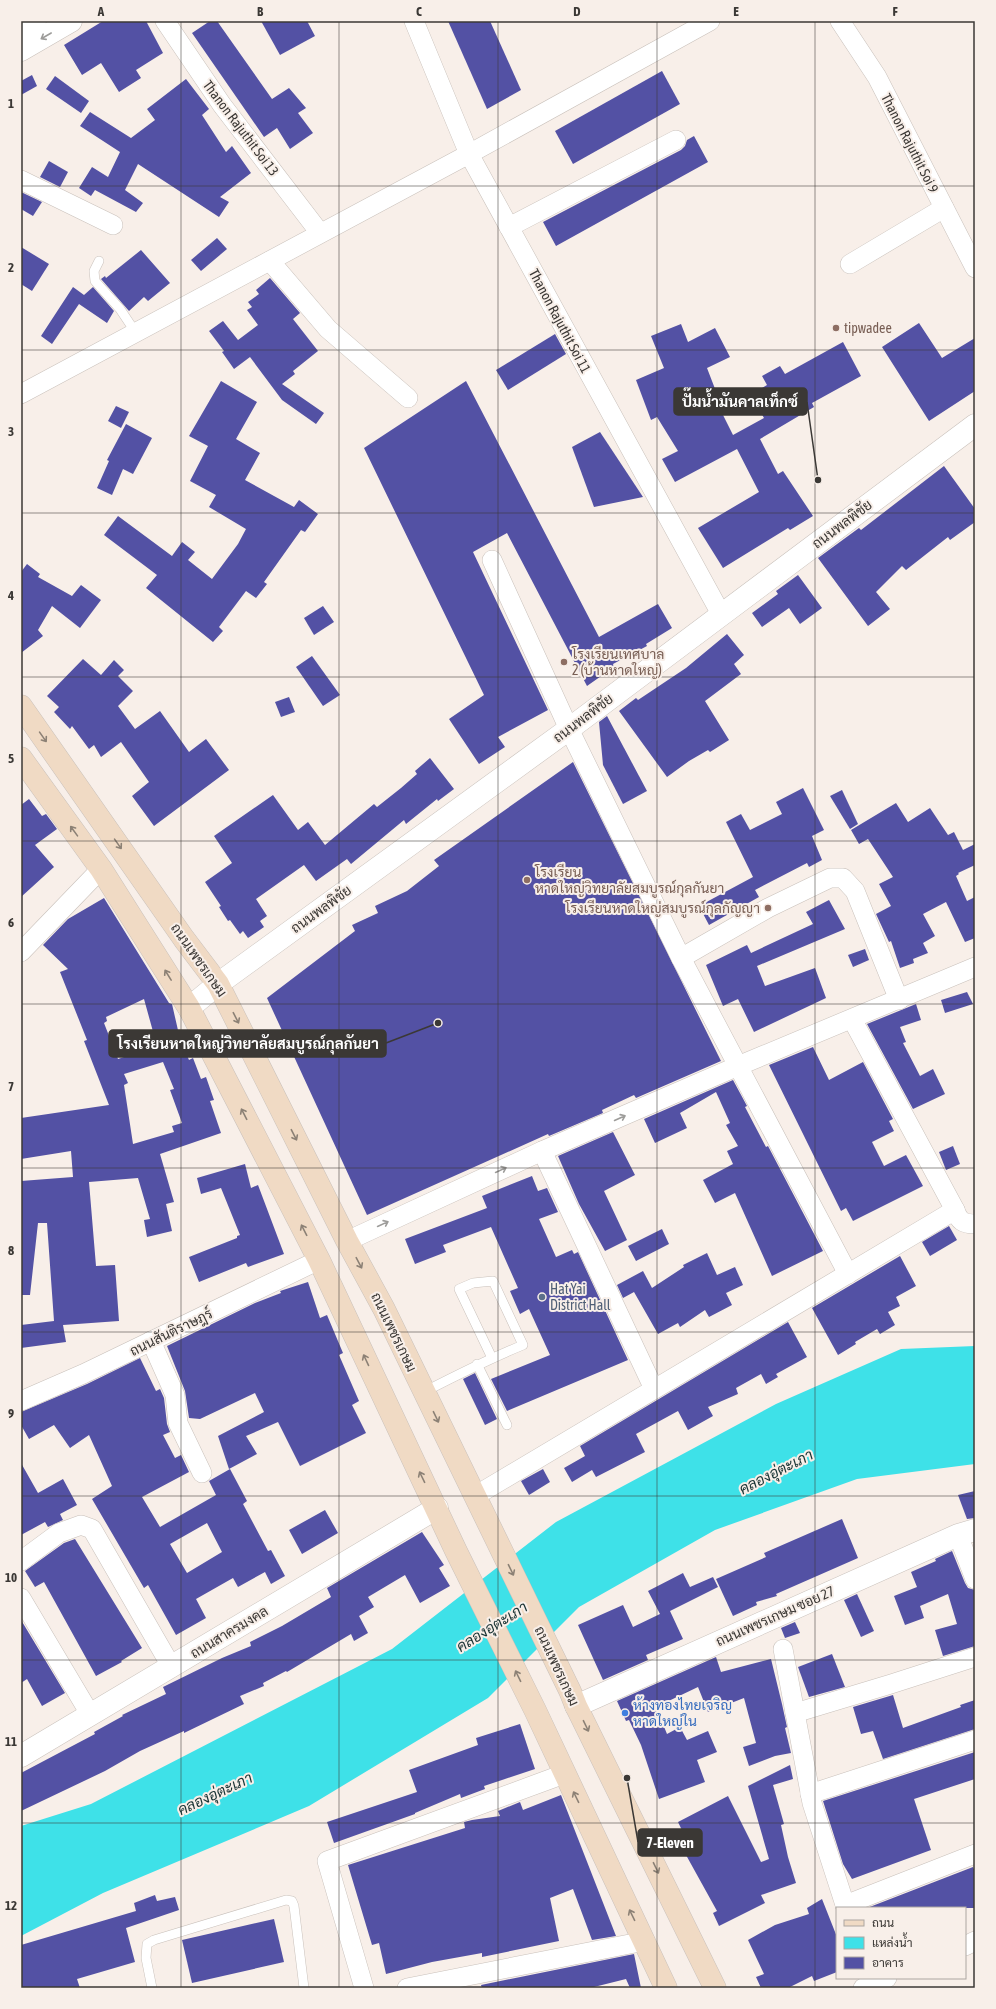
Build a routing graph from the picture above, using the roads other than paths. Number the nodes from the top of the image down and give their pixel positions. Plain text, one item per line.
1 (35, 21) edge
2 (71, 21) edge
3 (165, 21) edge
4 (414, 21) edge
5 (710, 21) edge
6 (840, 21) edge
7 (21, 29) edge
8 (21, 50) edge
9 (676, 140) dead end
10 (469, 154) junction
11 (21, 180) edge
12 (944, 208) junction
13 (113, 225) dead end
14 (509, 227) junction
15 (320, 233) junction
16 (99, 261) dead end
17 (270, 261) junction
18 (850, 264) dead end
19 (975, 268) edge
20 (136, 333) junction
21 (21, 394) edge
22 (408, 398) dead end
23 (975, 425) edge
24 (492, 560) dead end
25 (721, 614) junction
26 (21, 706) edge
27 (569, 729) junction
28 (21, 758) edge
29 (101, 869) junction
30 (21, 952) edge
31 (681, 958) junction
32 (975, 967) edge
33 (218, 984) junction
34 (899, 1000) junction
35 (189, 1008) junction
36 (852, 1020) junction
37 (738, 1066) junction
38 (542, 1151) junction
39 (955, 1210) junction
40 (975, 1224) edge
41 (347, 1241) junction
42 (319, 1260) junction
43 (848, 1274) junction
44 (151, 1341) junction
45 (492, 1358) junction
46 (477, 1364) junction
47 (654, 1389) junction
48 (424, 1392) junction
49 (21, 1401) edge
50 (507, 1425) dead end
51 (202, 1473) dead end
52 (475, 1496) junction
53 (437, 1508) junction
54 (967, 1532) edge
55 (21, 1561) edge
56 (975, 1579) edge
57 (21, 1599) edge
58 (783, 1649) dead end
59 (975, 1656) edge
60 (171, 1666) junction
61 (573, 1698) junction
62 (795, 1713) junction
63 (90, 1714) junction
64 (975, 1740) edge
65 (21, 1756) edge
66 (564, 1774) junction
67 (810, 1794) junction
68 (975, 1854) edge
69 (846, 1906) edge
70 (975, 1941) edge
71 (645, 1942) junction
72 (966, 1946) edge
73 (152, 1988) edge
74 (304, 1988) edge
75 (364, 1988) edge
76 (407, 1988) edge
77 (666, 1988) edge
78 (715, 1988) edge

1 - 7 street
2 -> 8 street
3 - 15 street, Thanon Rajuthit Soi 13
4 - 10 street, Thanon Rajuthit Soi 11
5 - 10 street
6 - 12 street, Thanon Rajuthit Soi 9
9 - 14 street
10 - 14 street, Thanon Rajuthit Soi 11
10 - 15 street
11 - 13 street
12 - 18 street
12 - 19 street, Thanon Rajuthit Soi 9
14 - 25 street, Thanon Rajuthit Soi 11
15 - 17 street
16 - 20 lane
17 - 20 street
17 - 22 street
20 - 21 street
23 - 25 street, ถนนพลพิชัย
24 - 27 street
25 - 27 street, ถนนพลพิชัย
26 -> 33 main road, ถนนเพชรเกษม
27 - 31 street
27 - 33 street, ถนนพลพิชัย
29 -> 28 main road
29 - 30 street
35 -> 29 main road
31 - 34 street
31 - 37 street
32 - 34 street
33 - 35 street, ถนนพลพิชัย
33 -> 41 main road, ถนนเพชรเกษม
34 - 36 street
42 -> 35 main road
36 - 37 street
36 - 39 street
38 -> 37 street
37 - 43 street
41 -> 38 street
38 - 47 street
39 - 40 street
39 - 43 street
41 -> 48 main road, ถนนเพชรเกษม
42 - 44 street, ถนนสันติราษฎร์
53 -> 42 main road
43 - 47 street
44 - 49 street, ถนนสันติราษฎร์
44 - 51 street
45 - 45 lane
45 - 46 lane
46 - 48 lane
46 - 50 lane
47 - 52 street
48 -> 52 main road, ถนนเพชรเกษม
52 -> 61 main road, ถนนเพชรเกษม
53 - 60 street, ถนนสาครมงคล
66 -> 53 main road
54 - 56 street
54 - 61 street, ถนนเพชรเกษม ซอย 27
55 - 60 street
57 - 63 street
58 - 62 street
59 - 62 street
60 - 63 street, ถนนสาครมงคล
61 -> 78 main road, ถนนเพชรเกษม
62 - 67 street
63 - 65 street, ถนนสาครมงคล
64 - 67 street
71 -> 66 main road
66 - 75 street
67 - 69 street
68 - 69 street
70 - 72 street
71 - 76 street
71 - 77 main road
73 - 74 lane

